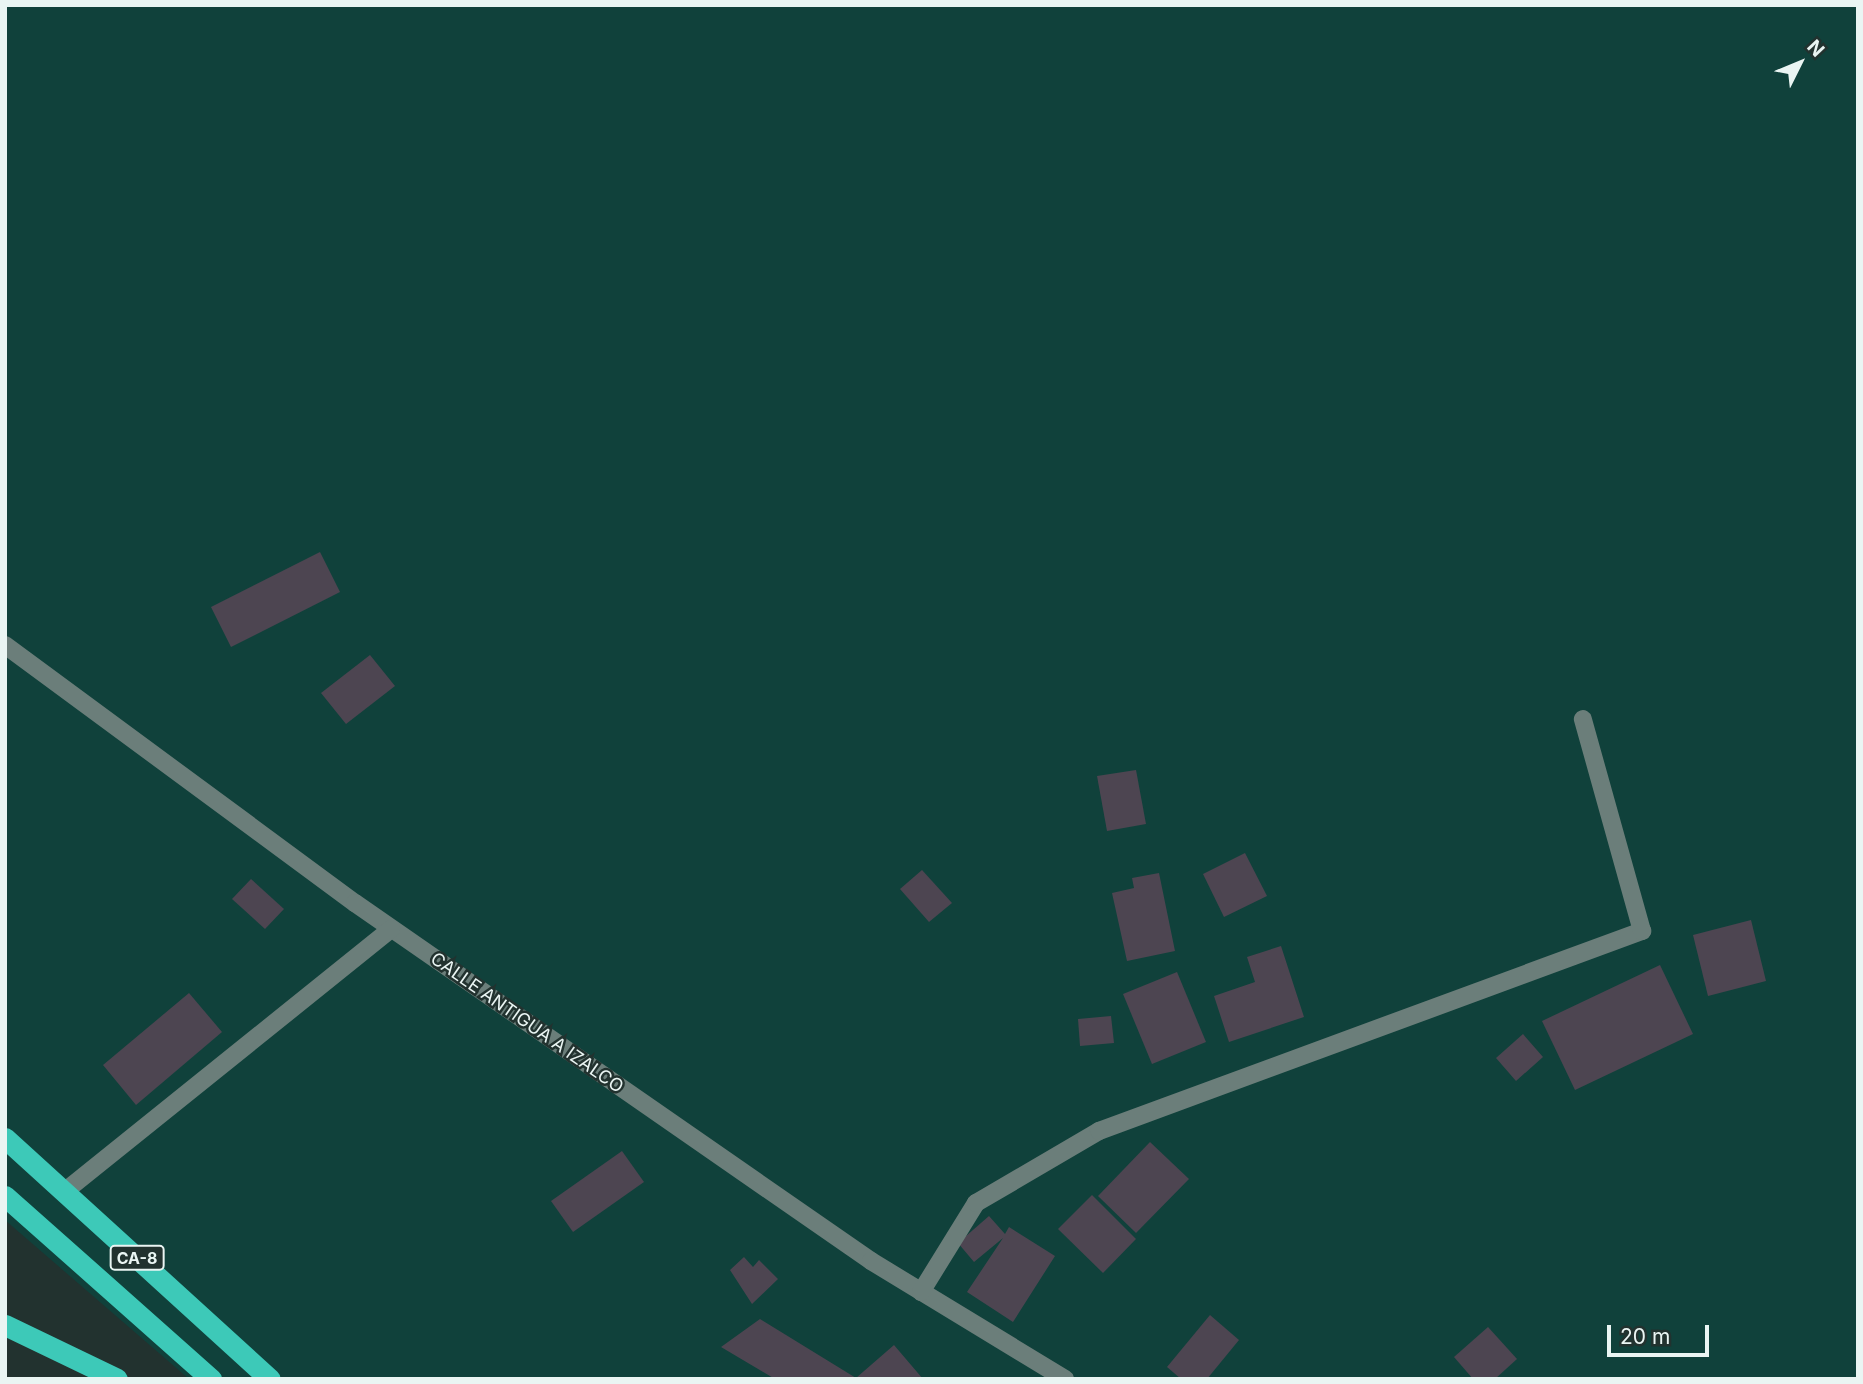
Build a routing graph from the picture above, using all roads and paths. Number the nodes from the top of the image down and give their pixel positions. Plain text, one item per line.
1 (5, 645) edge
2 (1583, 719) dead end
3 (391, 929) junction
4 (5, 1138) edge
5 (64, 1192) junction
6 (5, 1196) edge
7 (921, 1292) junction
8 (5, 1325) edge
9 (117, 1379) edge
10 (211, 1379) edge
11 (270, 1379) edge
12 (1065, 1379) edge

1 - 3 street, CALLE ANTIGUA A IZALCO
2 - 7 street
3 - 5 street
3 - 7 street, CALLE ANTIGUA A IZALCO
4 - 5 highway, CA-8
5 - 11 highway, CA-8
6 - 10 highway, CA-8
7 - 12 street, CALLE ANTIGUA A IZALCO
8 - 9 highway

